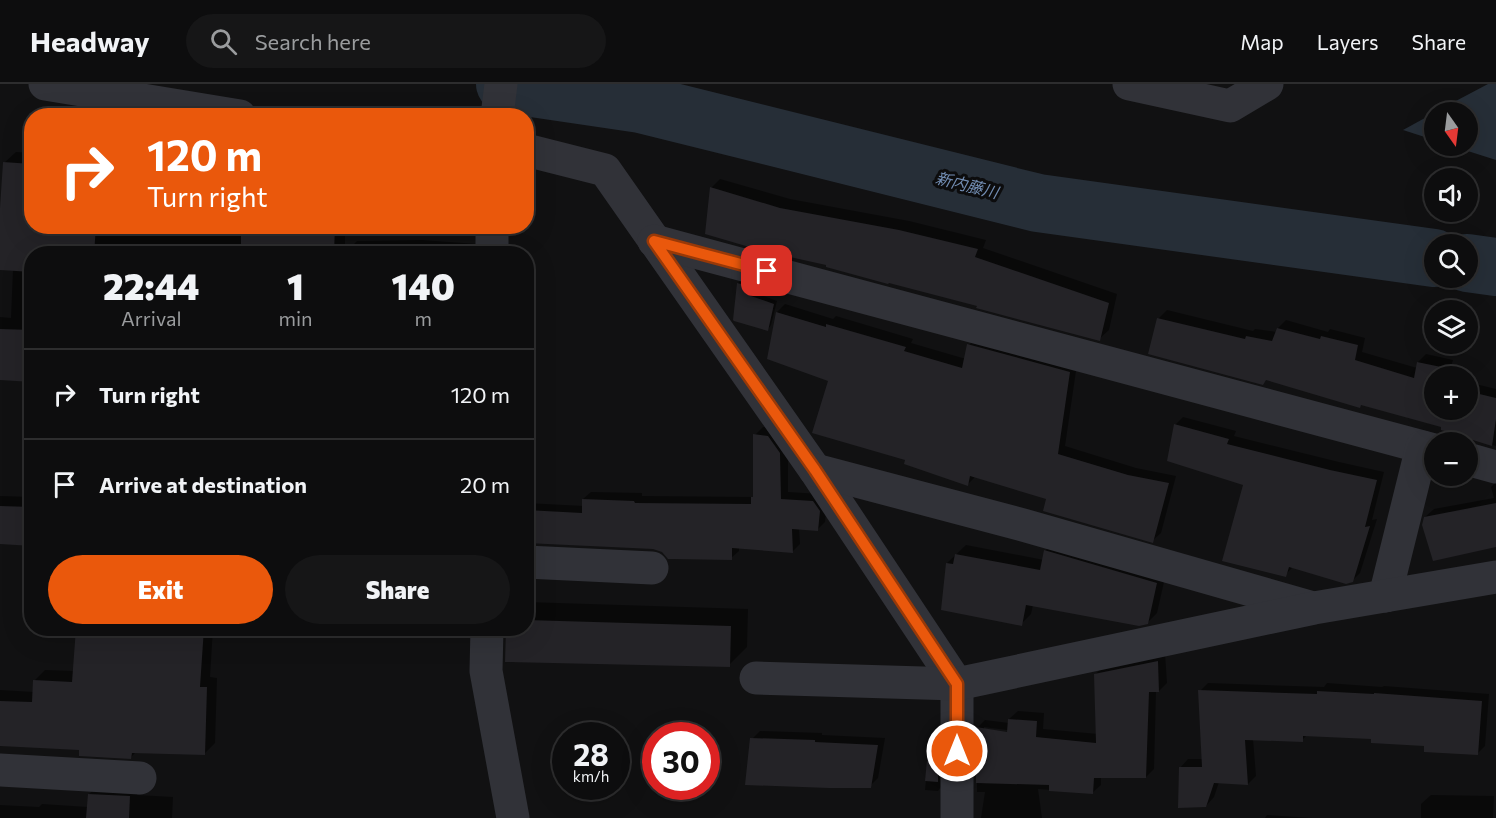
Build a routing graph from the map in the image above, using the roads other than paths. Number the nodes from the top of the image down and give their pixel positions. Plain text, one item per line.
1 (45, 84) edge
2 (501, 84) edge
3 (1130, 84) edge
4 (1268, 84) edge
5 (191, 108) edge
6 (498, 108) edge
7 (534, 152) edge
8 (654, 241) junction
9 (1424, 448) edge
10 (1478, 462) edge
11 (1424, 463) edge
12 (1496, 467) edge
13 (815, 470) junction
14 (534, 562) edge
15 (652, 568) dead end
16 (1496, 577) edge
17 (1385, 596) junction
18 (1314, 608) junction
19 (487, 636) edge
20 (756, 678) dead end
21 (957, 684) junction
22 (0, 770) edge
23 (140, 778) dead end
24 (513, 818) edge
25 (957, 818) edge

1 - 5 street
2 - 6 street
3 - 4 street
7 - 8 street
8 - 9 street
8 - 13 street
10 - 12 street
11 - 17 street
13 - 18 street
13 - 21 street
14 - 15 street
16 - 17 street
17 - 18 street
18 - 21 street
19 - 24 street
20 - 21 street
21 - 25 street
22 - 23 street

